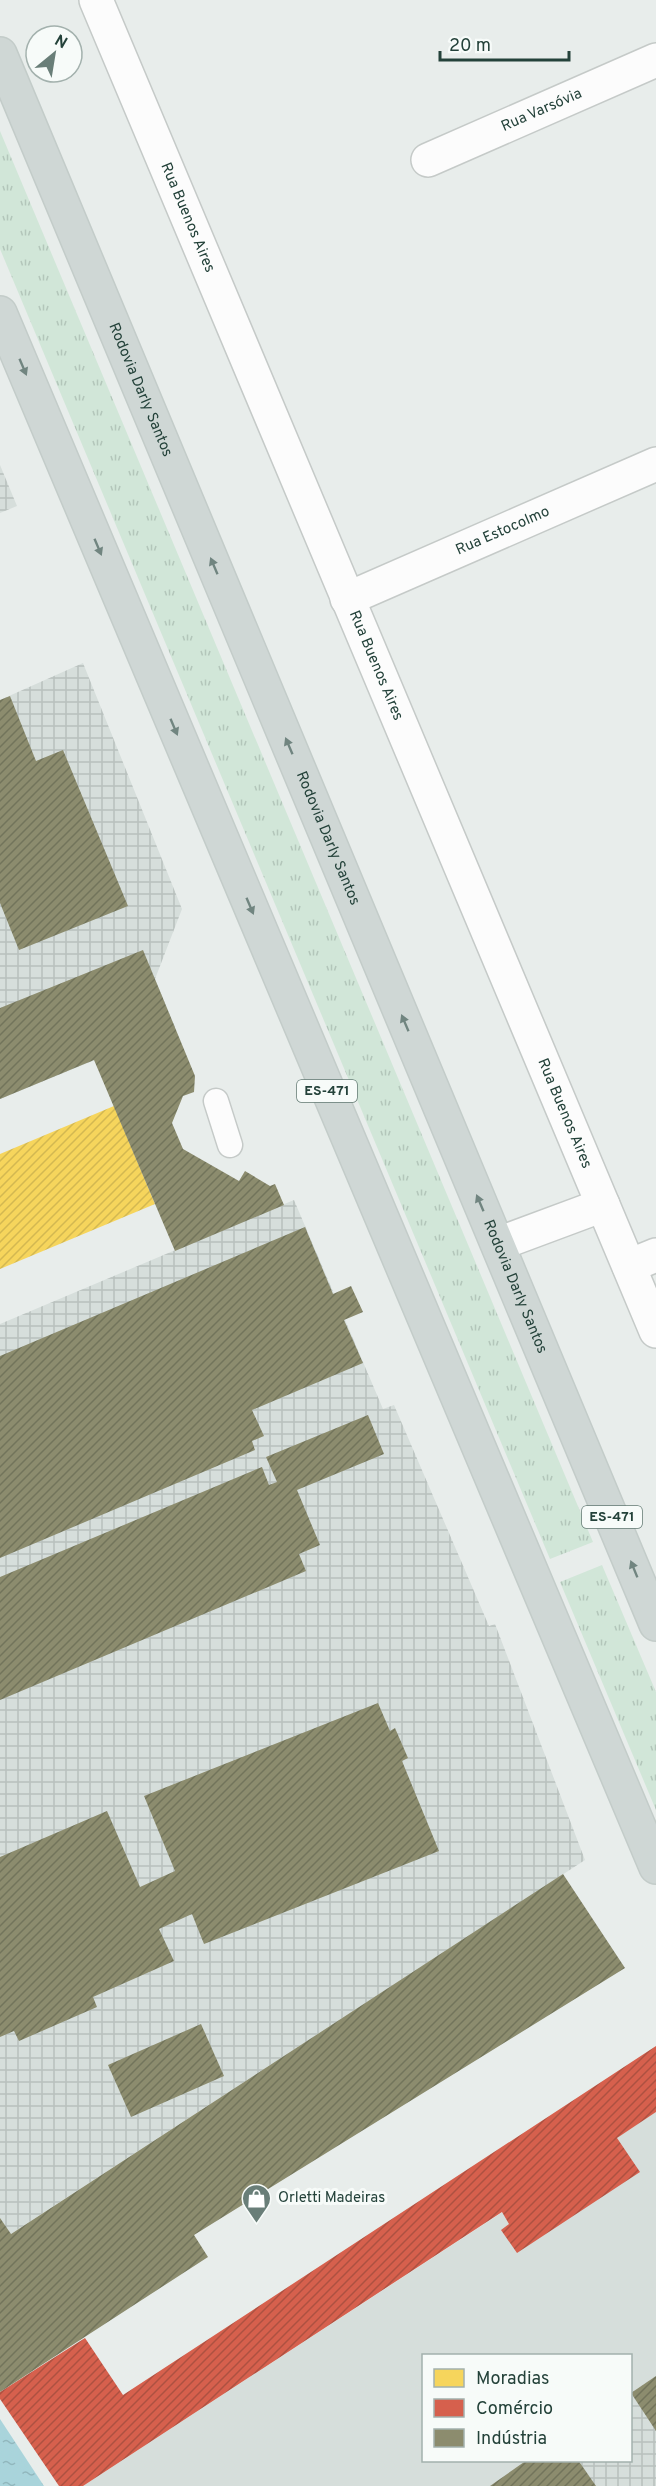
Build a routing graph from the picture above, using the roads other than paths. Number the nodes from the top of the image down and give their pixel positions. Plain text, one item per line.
1 (96, 0) edge
2 (0, 54) edge
3 (656, 60) edge
4 (428, 160) dead end
5 (0, 313) edge
6 (656, 464) edge
7 (347, 599) junction
8 (216, 1101) dead end
9 (230, 1145) dead end
10 (603, 1205) junction
11 (498, 1244) junction
12 (642, 1261) edge
13 (656, 1331) edge
14 (656, 1624) edge
15 (656, 1867) edge

1 - 7 street, Rua Buenos Aires
11 -> 2 main road, Rodovia Darly Santos / ES-471
3 - 4 street, Rua Varsóvia
5 -> 15 main road, ES-471
6 - 7 street, Rua Estocolmo
7 - 10 street, Rua Buenos Aires
8 - 9 lane
10 - 11 street
10 - 12 street, Rua Buenos Aires
14 -> 11 main road, Rodovia Darly Santos / ES-471
12 - 13 street, Rua Buenos Aires

